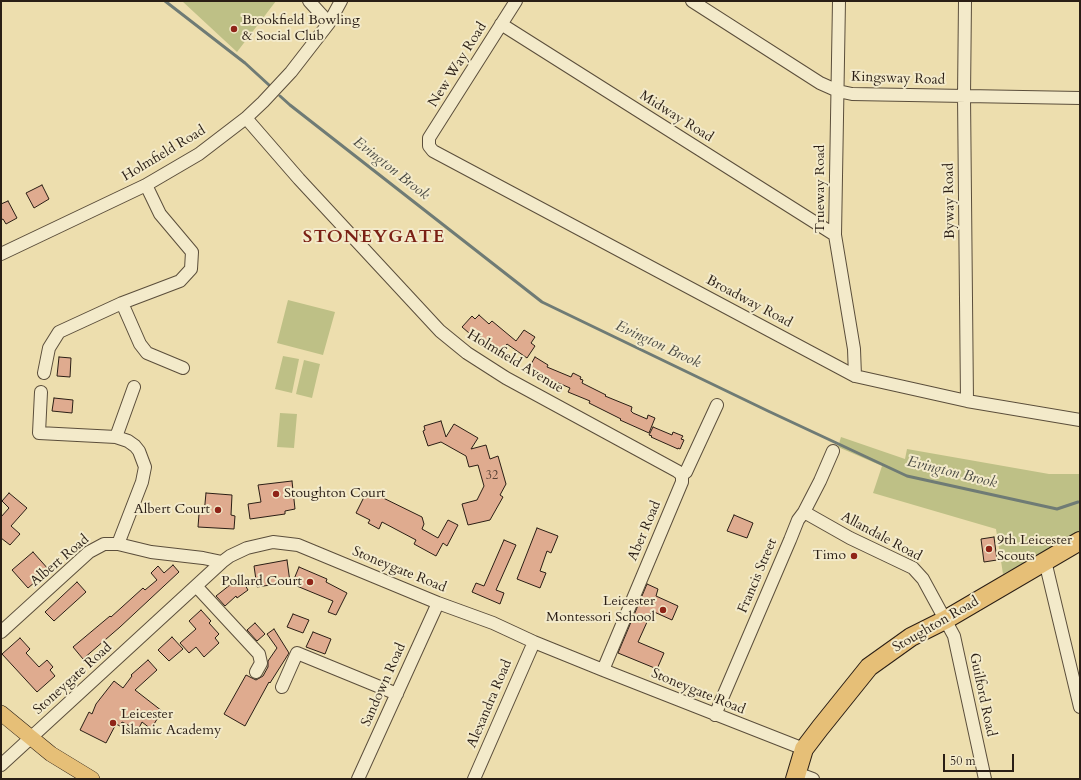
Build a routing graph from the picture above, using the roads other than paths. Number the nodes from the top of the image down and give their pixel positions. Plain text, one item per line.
1 (309, 1) edge
2 (341, 1) edge
3 (516, 1) edge
4 (692, 1) edge
5 (839, 1) edge
6 (965, 1) edge
7 (329, 23) junction
8 (501, 24) junction
9 (838, 91) junction
10 (964, 96) junction
11 (1080, 98) edge
12 (246, 118) junction
13 (429, 146) joint
14 (146, 185) junction
15 (835, 235) junction
16 (1, 254) edge
17 (122, 303) junction
18 (183, 368) dead end
19 (44, 372) dead end
20 (855, 376) junction
21 (134, 387) dead end
22 (41, 392) dead end
23 (967, 401) junction
24 (717, 405) dead end
25 (1080, 420) edge
26 (116, 437) junction
27 (833, 451) dead end
28 (682, 475) junction
29 (804, 512) junction
30 (1080, 541) edge
31 (118, 544) junction
32 (1045, 561) junction
33 (222, 562) junction
34 (196, 586) junction
35 (438, 603) junction
36 (944, 620) junction
37 (1, 632) edge
38 (534, 642) junction
39 (603, 670) junction
40 (256, 672) dead end
41 (282, 687) dead end
42 (397, 694) junction
43 (1080, 707) edge
44 (1, 713) edge
45 (714, 714) junction
46 (30, 738) junction
47 (804, 749) junction
48 (1, 765) edge
49 (796, 776) edge
50 (92, 779) edge
51 (358, 779) edge
52 (474, 779) edge
53 (813, 779) edge
54 (986, 779) edge

1 - 7 street
2 - 7 street, Holmfield Road
3 - 8 street, New Way Road
4 - 9 street, Kingsway Road
5 - 9 street, Trueway Road
6 - 10 street, Byway Road
7 - 12 street, Holmfield Road
8 - 13 street, New Way Road
8 - 15 street, Midway Road
9 - 10 street, Kingsway Road
9 - 15 street, Trueway Road
10 - 11 street, Kingsway Road
10 - 23 street, Byway Road
12 - 14 street, Holmfield Road
12 - 28 street, Holmfield Avenue
13 - 20 street, Broadway Road
14 - 16 street, Holmfield Road
14 - 17 street
15 - 20 street, Trueway Road
17 - 18 street
17 - 19 street
20 - 23 street, Broadway Road
21 - 26 street
22 - 26 street
23 - 25 street, Broadway Road
24 - 28 street, Aber Road
26 - 31 street
27 - 29 street, Francis Street
28 - 39 street, Aber Road
29 - 36 street, Allandale Road
29 - 45 street, Francis Street
30 - 32 highway, Stoughton Road
31 - 33 street, Albert Road
31 - 37 street, Albert Road
32 - 36 highway, Stoughton Road
32 - 43 street
33 - 34 street, Stoneygate Road
33 - 35 street, Stoneygate Road
34 - 40 street
34 - 46 street, Stoneygate Road
35 - 38 street, Stoneygate Road
35 - 42 street, Sandown Road
36 - 47 highway, Stoughton Road
36 - 54 street, Guilford Road
38 - 39 street, Stoneygate Road
38 - 52 street, Alexandra Road
39 - 45 street, Stoneygate Road
41 - 42 street
42 - 51 street, Sandown Road
44 - 46 main road
45 - 47 street, Stoneygate Road
46 - 48 street, Stoneygate Road
46 - 50 main road
47 - 49 highway, Stoughton Road
49 - 53 street

